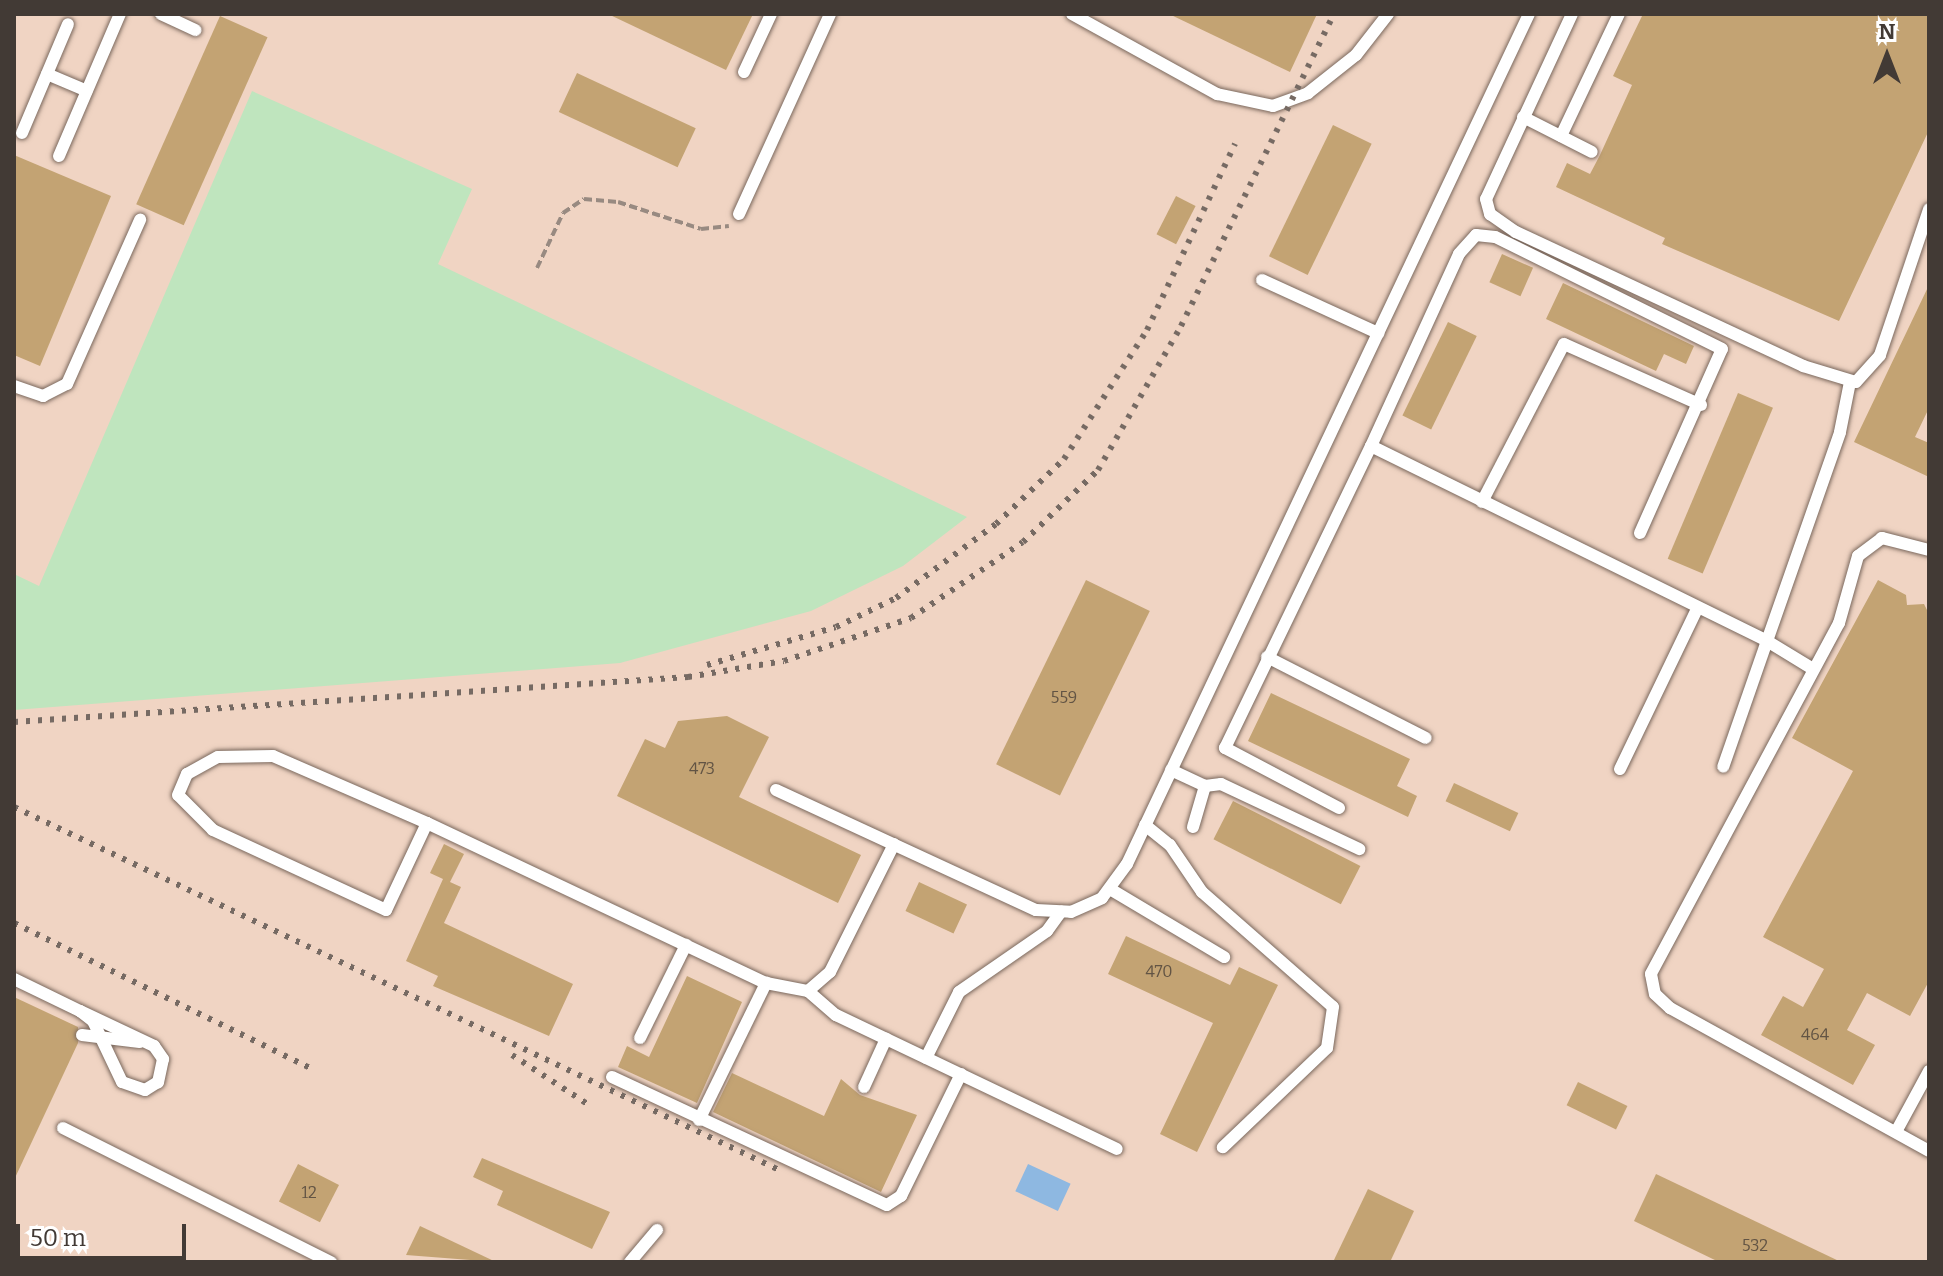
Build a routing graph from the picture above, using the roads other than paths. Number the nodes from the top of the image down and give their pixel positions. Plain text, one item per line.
1 (120, 14) edge
2 (161, 14) edge
3 (771, 14) edge
4 (830, 14) edge
5 (1072, 14) edge
6 (1388, 14) edge
7 (1529, 14) edge
8 (1572, 14) edge
9 (1619, 14) edge
10 (68, 24) dead end
11 (196, 30) dead end
12 (744, 72) dead end
13 (47, 74) junction
14 (87, 91) junction
15 (1523, 117) junction
16 (22, 133) dead end
17 (1561, 136) junction
18 (1592, 152) dead end
19 (59, 156) dead end
20 (1929, 209) edge
21 (739, 214) road end
22 (140, 220) dead end
23 (1262, 280) dead end
24 (1378, 333) junction
25 (1850, 382) junction
26 (14, 386) edge
27 (1701, 405) junction
28 (1371, 446) junction
29 (1482, 502) junction
30 (1640, 533) dead end
31 (1929, 550) edge
32 (1696, 611) junction
33 (1767, 641) junction
34 (1267, 657) junction
35 (1813, 669) junction
36 (1426, 738) dead end
37 (1723, 767) dead end
38 (1620, 769) dead end
39 (1171, 770) junction
40 (1205, 786) junction
41 (776, 790) dead end
42 (1339, 808) dead end
43 (427, 823) junction
44 (1145, 825) junction
45 (1193, 827) dead end
46 (894, 844) junction
47 (1359, 849) dead end
48 (1110, 889) junction
49 (1061, 912) junction
50 (686, 945) junction
51 (1224, 957) dead end
52 (14, 979) edge
53 (766, 983) junction
54 (808, 991) junction
55 (80, 1011) junction
56 (82, 1035) dead end
57 (640, 1038) dead end
58 (886, 1039) junction
59 (103, 1041) junction
60 (143, 1042) junction
61 (926, 1058) junction
62 (1929, 1071) edge
63 (961, 1074) junction
64 (118, 1076) junction
65 (612, 1077) dead end
66 (864, 1087) dead end
67 (699, 1120) junction
68 (63, 1128) dead end
69 (1897, 1130) junction
70 (1223, 1147) dead end
71 (1117, 1149) dead end
72 (1929, 1151) edge
73 (657, 1230) dead end
74 (331, 1262) edge
75 (630, 1262) edge

1 - 14 lane
2 - 11 lane
3 - 12 lane
4 - 21 lane
5 - 6 lane
7 - 24 lane
8 - 15 lane
9 - 17 lane
10 - 13 lane
13 - 14 lane
13 - 16 lane
14 - 19 lane
15 - 17 lane
15 - 25 lane
17 - 18 lane
20 - 25 lane
22 - 26 lane
23 - 24 lane
24 - 39 lane
25 - 33 lane
27 - 28 lane
27 - 29 lane
27 - 30 lane
28 - 29 lane
28 - 34 lane
29 - 32 lane
31 - 35 lane
32 - 33 lane
32 - 38 lane
33 - 35 lane
33 - 37 lane
34 - 36 lane
34 - 42 lane
35 - 69 lane
39 - 40 lane
39 - 44 lane
40 - 45 lane
40 - 47 lane
41 - 46 lane
43 - 43 lane
43 - 50 lane
44 - 48 lane
44 - 70 lane
46 - 49 lane
46 - 54 lane
48 - 49 lane
48 - 51 lane
49 - 61 lane
50 - 53 lane
50 - 57 lane
52 - 55 lane
53 - 54 lane
53 - 67 lane
54 - 58 lane
55 - 59 lane
55 - 60 lane
56 - 59 lane
58 - 61 lane
58 - 66 lane
59 - 60 lane
59 - 64 lane
60 - 64 lane
60 - 64 lane
61 - 63 lane
62 - 69 lane
63 - 67 lane
63 - 71 lane
65 - 67 lane
68 - 74 lane
69 - 72 lane
73 - 75 lane

